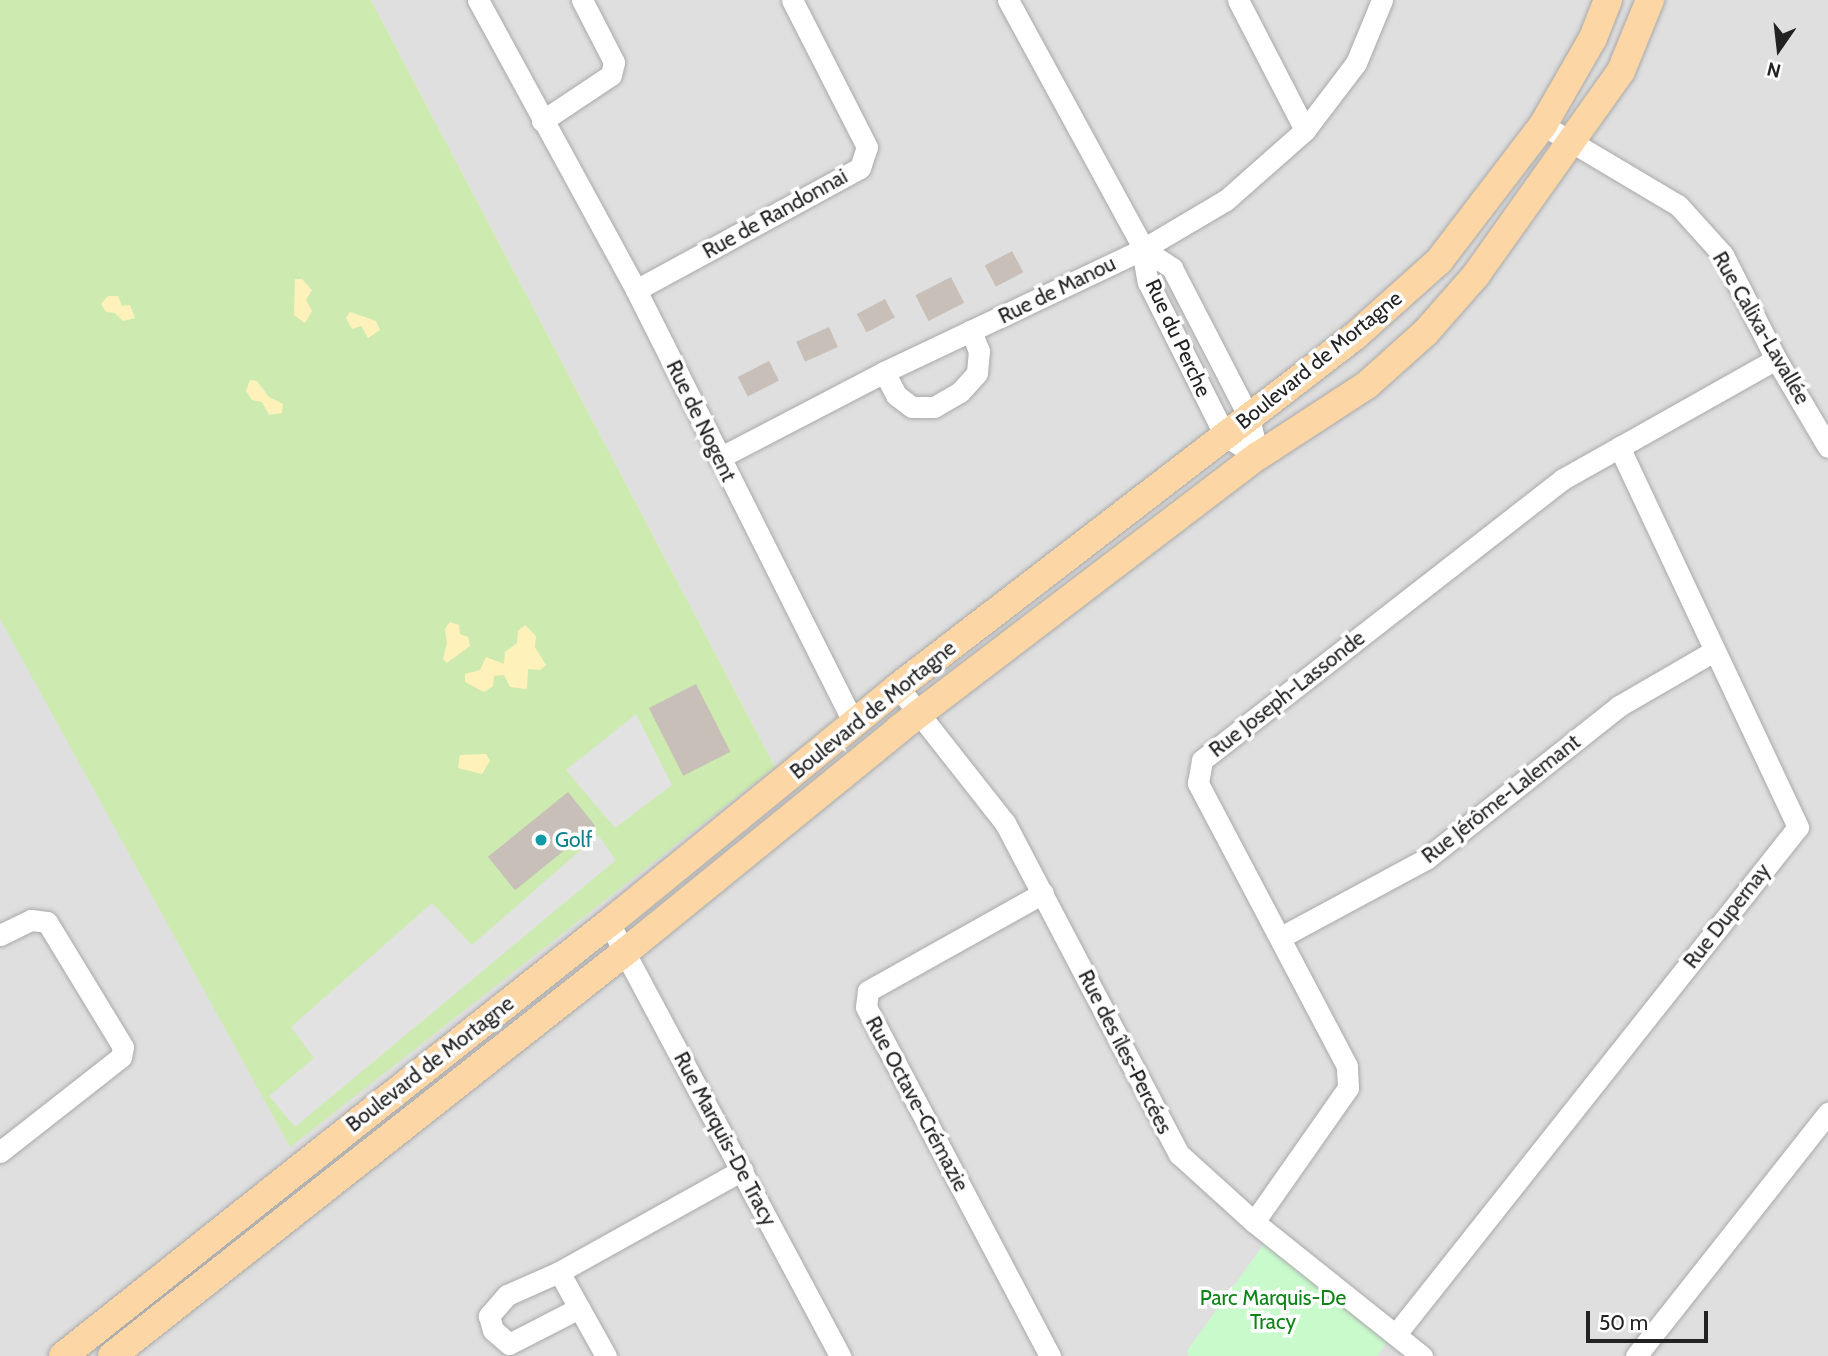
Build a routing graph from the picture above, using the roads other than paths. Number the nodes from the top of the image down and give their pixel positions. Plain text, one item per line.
1 (478, 0) edge
2 (582, 0) edge
3 (792, 0) edge
4 (1008, 0) edge
5 (1238, 0) edge
6 (1382, 0) edge
7 (1608, 0) edge
8 (1650, 0) edge
9 (542, 121) junction
10 (1543, 125) junction
11 (1305, 130) junction
12 (1573, 143) junction
13 (1143, 249) junction
14 (636, 290) junction
15 (971, 331) junction
16 (1776, 359) junction
17 (884, 373) junction
18 (1249, 417) junction
19 (1825, 434) edge
20 (1225, 436) junction
21 (1619, 447) junction
22 (1258, 456) junction
23 (719, 458) junction
24 (1714, 650) junction
25 (898, 687) junction
26 (919, 715) junction
27 (854, 724) junction
28 (1043, 894) junction
29 (609, 923) junction
30 (0, 935) edge
31 (1281, 937) junction
32 (625, 952) junction
33 (1828, 1113) edge
34 (0, 1153) edge
35 (742, 1171) junction
36 (1254, 1222) junction
37 (559, 1272) junction
38 (579, 1308) junction
39 (1396, 1334) junction
40 (63, 1356) edge
41 (113, 1356) edge
42 (607, 1356) edge
43 (840, 1356) edge
44 (1050, 1356) edge
45 (1422, 1356) edge
46 (1636, 1356) edge

1 - 9 street, Rue de Nogent
2 - 9 street
3 - 14 street, Rue de Randonnai
4 - 13 street, Rue du Perche
5 - 11 street
6 - 11 street, Rue de Manou
7 - 10 main road, Boulevard de Mortagne
8 - 12 main road, Boulevard de Mortagne
9 - 14 street, Rue de Nogent
10 - 12 street, Rue Calixa-Lavallée
10 - 18 main road, Boulevard de Mortagne
11 - 13 street, Rue de Manou
12 - 16 street, Rue Calixa-Lavallée
12 - 22 main road, Boulevard de Mortagne
13 - 15 street, Rue de Manou
13 - 18 street, Rue du Perche
13 - 20 street, Rue du Perche
14 - 23 street, Rue de Nogent
15 - 17 street, Rue de Manou
15 - 17 street
16 - 19 street, Rue Calixa-Lavallée
16 - 21 street, Rue Joseph-Lassonde
17 - 23 street, Rue de Manou
18 - 20 main road, Boulevard de Mortagne
18 - 22 street, Rue du Perche
20 - 22 street
20 - 25 main road, Boulevard de Mortagne
21 - 24 street, Rue Dupernay
21 - 31 street, Rue Joseph-Lassonde
22 - 26 main road, Boulevard de Mortagne
23 - 27 street, Rue de Nogent
24 - 31 street, Rue Jérôme-Lalemant
24 - 39 street, Rue Dupernay
25 - 26 street, Rue des îles-Percées
25 - 27 main road, Boulevard de Mortagne
26 - 28 street, Rue des îles-Percées
26 - 32 main road, Boulevard de Mortagne
27 - 29 main road, Boulevard de Mortagne
28 - 36 street, Rue des îles-Percées
28 - 44 street, Rue Octave-Crémazie
29 - 32 street, Rue Marquis-De Tracy
29 - 40 main road, Boulevard de Mortagne
30 - 34 street
31 - 36 street, Rue Joseph-Lassonde
32 - 35 street, Rue Marquis-De Tracy
32 - 41 main road, Boulevard de Mortagne
33 - 46 street
35 - 37 street
35 - 43 street, Rue Marquis-De Tracy
36 - 39 street, Rue des îles-Percées
37 - 38 street
37 - 38 street
38 - 42 street
39 - 45 street, Rue des îles-Percées

